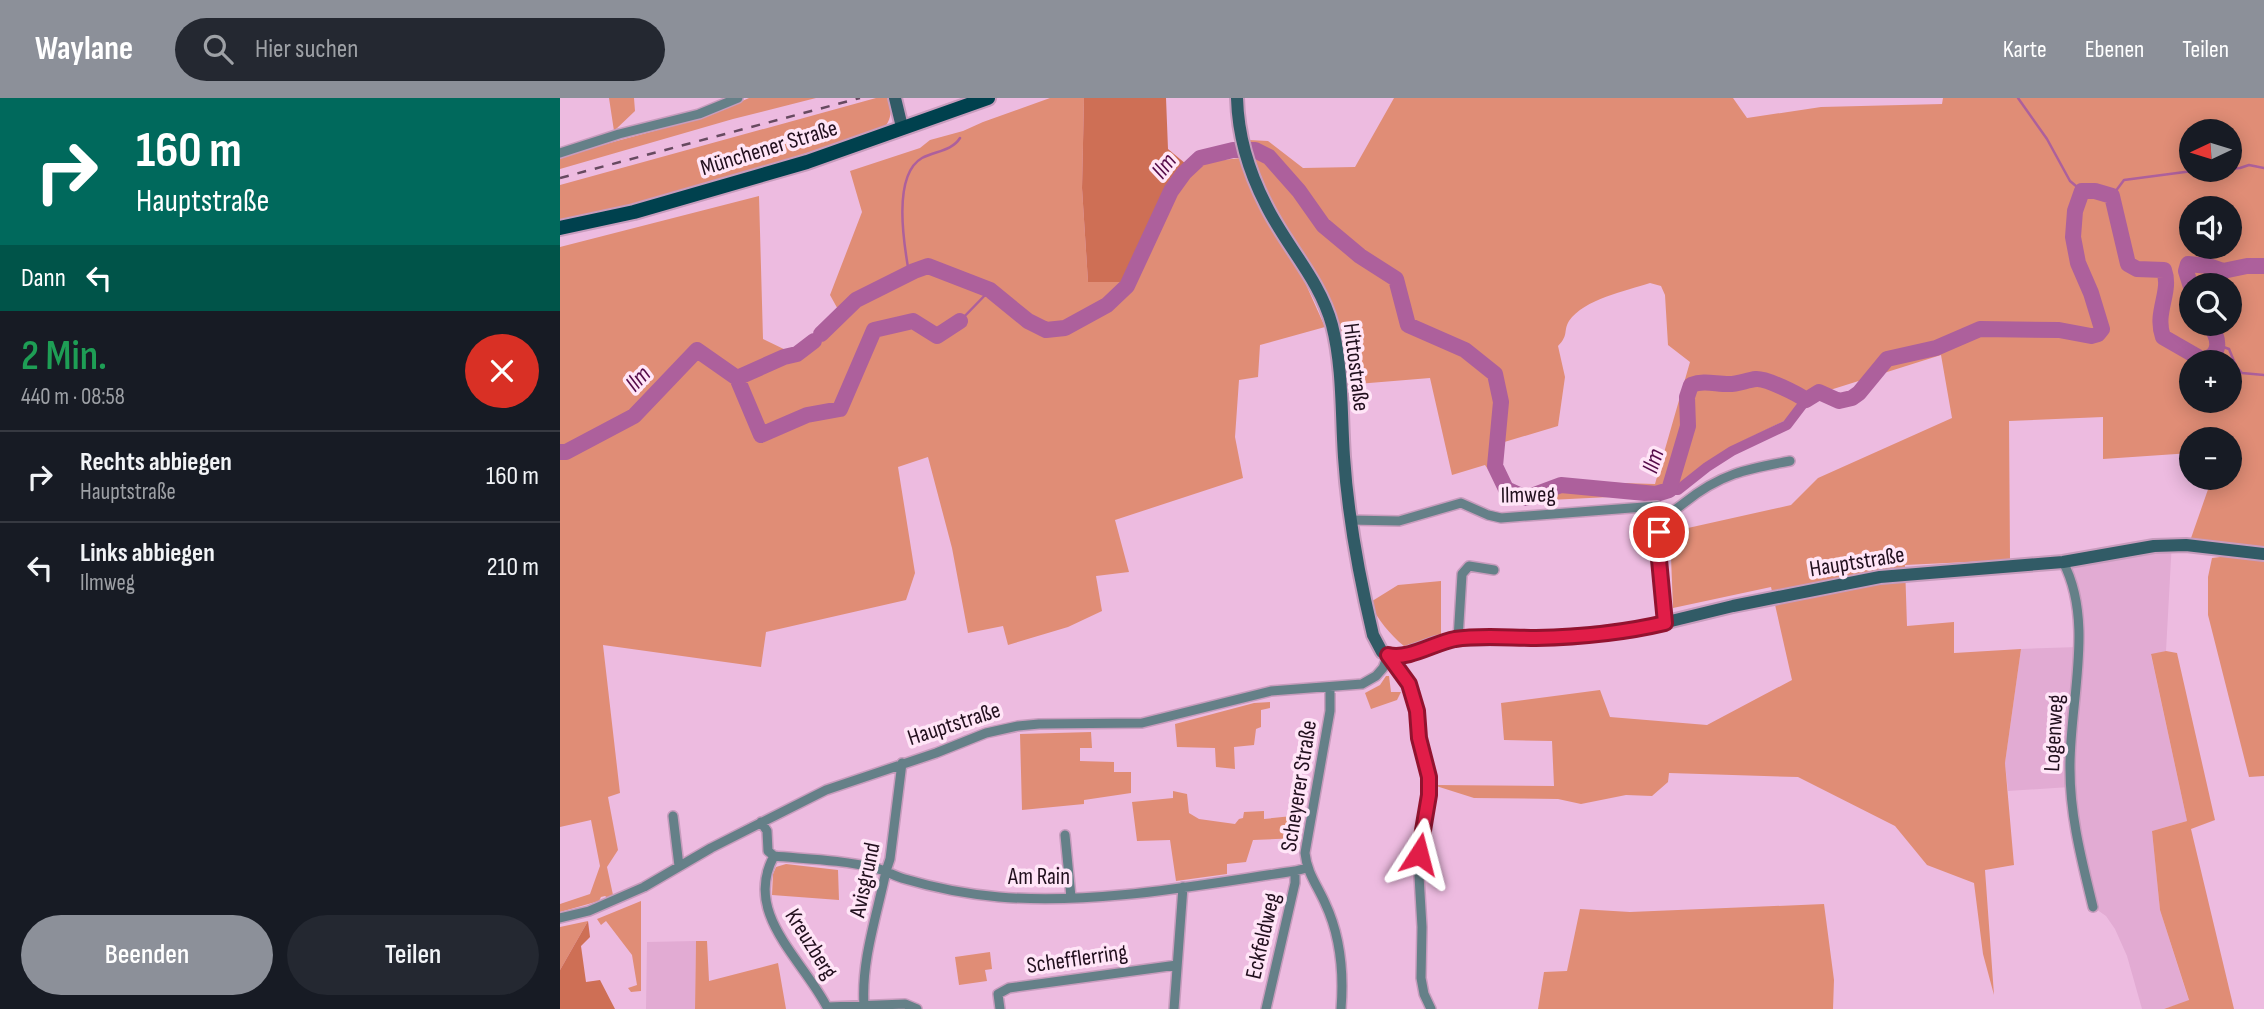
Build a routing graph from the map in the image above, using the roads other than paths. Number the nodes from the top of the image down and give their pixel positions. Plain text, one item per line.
1 (738, 98) edge
2 (895, 98) edge
3 (988, 98) edge
4 (1237, 98) edge
5 (902, 127) junction
6 (560, 153) edge
7 (560, 228) edge
8 (1790, 461) dead end
9 (1667, 515) junction
10 (1350, 520) junction
11 (2264, 554) edge
12 (2063, 562) junction
13 (1494, 570) dead end
14 (1665, 623) junction
15 (1458, 639) junction
16 (1388, 655) junction
17 (1330, 687) junction
18 (902, 763) junction
19 (673, 817) dead end
20 (761, 822) junction
21 (1065, 835) dead end
22 (774, 856) junction
23 (679, 866) junction
24 (1307, 868) junction
25 (886, 871) junction
26 (1295, 872) junction
27 (1183, 887) junction
28 (1071, 897) junction
29 (2093, 907) dead end
30 (560, 918) edge
31 (1177, 965) junction
32 (864, 1005) junction
33 (828, 1008) edge
34 (917, 1009) edge
35 (999, 1009) edge
36 (1174, 1009) edge
37 (1266, 1009) edge
38 (1341, 1009) edge
39 (1432, 1009) edge

1 - 6 street
2 - 5 street
3 - 5 main road, Münchener Straße
4 - 10 street, Hittostraße
5 - 7 main road, Münchener Straße
8 - 9 street
9 - 10 street, Ilmweg
9 - 14 street
10 - 16 street, Hittostraße
11 - 12 street, Hauptstraße
12 - 14 street, Hauptstraße
12 - 29 street, Logenweg
13 - 15 street
14 - 15 street, Hauptstraße
15 - 16 street, Hauptstraße
16 - 17 street, Hauptstraße
16 - 39 street
17 - 18 street, Hauptstraße
17 - 24 street, Scheyerer Straße
18 - 20 street, Hauptstraße
18 - 25 street, Avisgrund
19 - 23 street
20 - 22 street
20 - 23 street, Hauptstraße
21 - 28 street
22 - 25 street, Am Rain
22 - 33 street, Kreuzberg
23 - 30 street, Hauptstraße
24 - 26 street, Am Rain
24 - 38 street, Scheyerer Straße
25 - 28 street, Am Rain
25 - 32 street, Avisgrund
26 - 27 street, Am Rain
26 - 37 street, Eckfeldweg
27 - 28 street, Am Rain
27 - 31 street
31 - 35 street, Schefflerring
31 - 36 street
32 - 33 street
32 - 34 street

